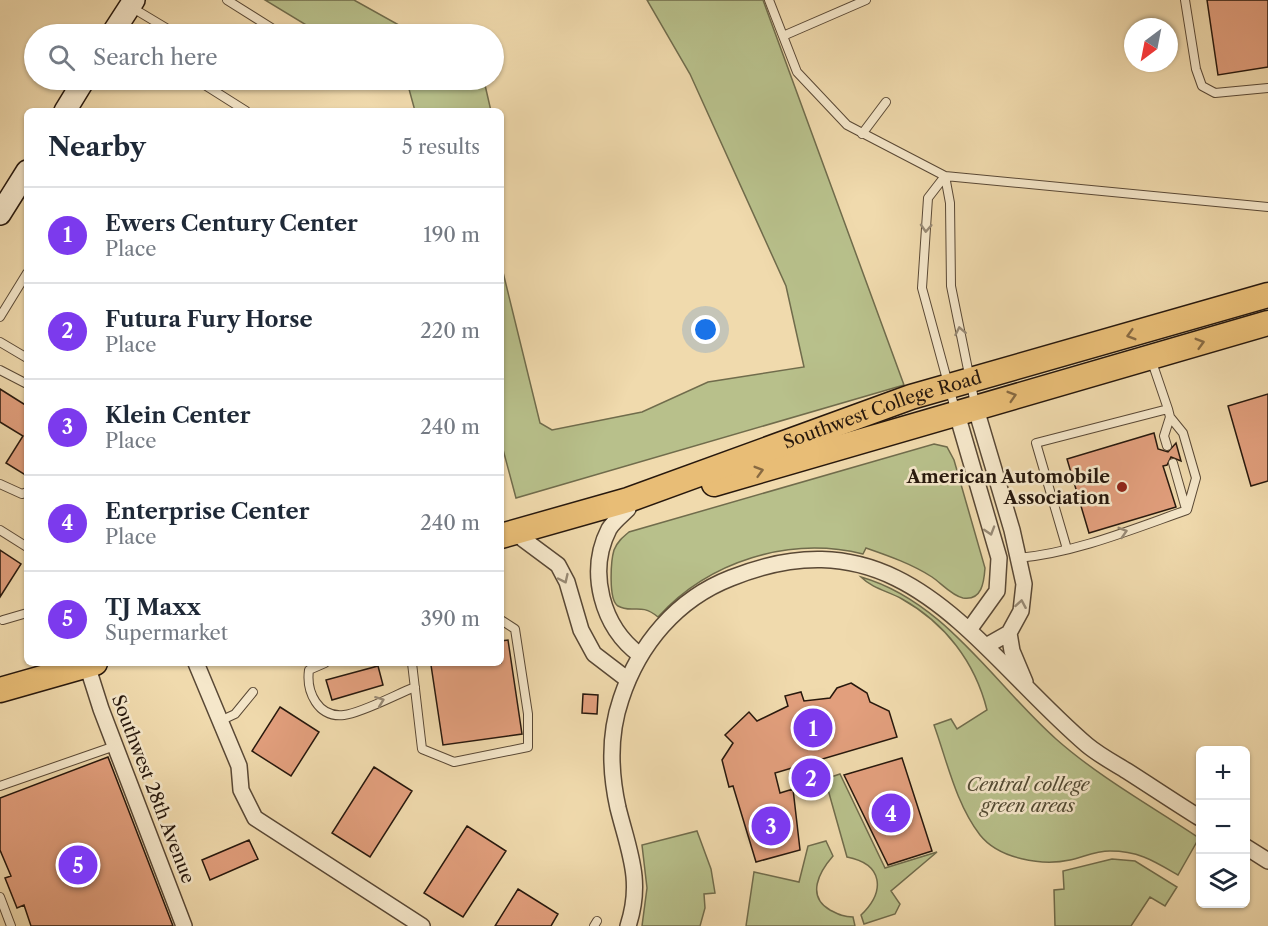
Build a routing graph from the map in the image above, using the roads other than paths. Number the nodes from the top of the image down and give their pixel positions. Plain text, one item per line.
1 (227, 0) edge
2 (769, 0) edge
3 (866, 0) edge
4 (1185, 0) edge
5 (132, 3) edge
6 (122, 24) edge
7 (162, 24) edge
8 (265, 24) edge
9 (783, 36) junction
10 (1268, 88) edge
11 (78, 90) edge
12 (213, 90) edge
13 (885, 102) dead end
14 (66, 108) edge
15 (241, 108) edge
16 (862, 134) junction
17 (24, 176) edge
18 (945, 176) junction
19 (1268, 207) edge
20 (0, 214) edge
21 (24, 278) edge
22 (1268, 295) edge
23 (0, 317) edge
24 (1268, 323) edge
25 (0, 342) edge
26 (24, 354) edge
27 (1150, 358) junction
28 (0, 370) edge
29 (24, 382) edge
30 (959, 384) junction
31 (966, 411) junction
32 (1169, 413) junction
33 (1167, 446) dead end
34 (1173, 463) dead end
35 (0, 484) edge
36 (24, 493) edge
37 (628, 509) junction
38 (1187, 510) junction
39 (0, 530) edge
40 (508, 540) edge
41 (24, 545) edge
42 (1067, 549) junction
43 (999, 558) junction
44 (1018, 558) junction
45 (24, 614) edge
46 (3, 620) dead end
47 (504, 622) edge
48 (969, 630) junction
49 (1009, 633) junction
50 (986, 646) junction
51 (640, 655) junction
52 (52, 666) edge
53 (84, 666) edge
54 (92, 666) edge
55 (197, 666) edge
56 (318, 666) edge
57 (412, 666) edge
58 (628, 680) junction
59 (0, 681) edge
60 (416, 687) junction
61 (1027, 687) junction
62 (0, 690) edge
63 (253, 692) dead end
64 (220, 721) junction
65 (115, 746) junction
66 (0, 786) edge
67 (1196, 815) edge
68 (1250, 850) edge
69 (1268, 861) edge
70 (0, 897) edge
71 (11, 926) edge
72 (184, 926) edge
73 (422, 926) edge
74 (628, 926) edge

1 - 8 lane
2 - 9 lane
3 - 9 lane
4 - 10 lane
5 - 6 main road
5 - 7 lane
9 - 16 lane
11 - 14 main road
12 - 15 lane
13 - 16 lane
16 - 18 lane
17 - 20 main road
18 - 19 lane
30 -> 18 lane
18 -> 30 lane
21 - 23 lane
22 -> 30 main road, Southwest College Road
27 -> 24 main road, Southwest College Road
25 - 26 lane
31 -> 27 main road, Southwest College Road
27 - 32 lane
28 - 29 lane
30 - 31 lane
30 - 31 lane
30 - 40 main road, Southwest College Road
37 -> 31 main road, Southwest College Road
31 -> 43 street
31 - 44 street
32 - 33 lane
32 - 38 lane
32 - 42 lane
34 - 38 lane
35 - 36 lane
37 - 40 main road, Southwest College Road
37 - 51 street
42 -> 38 lane
39 - 41 lane
40 -> 58 street
42 - 44 lane
43 - 44 street
43 - 48 street
49 -> 44 street
45 - 46 lane
47 - 60 lane
48 - 50 street
48 - 51 street
49 - 50 street
49 - 61 street
50 - 61 street
51 - 58 street
52 - 59 main road
53 - 62 main road
54 - 65 street, Southwest 28th Avenue
55 - 64 street
56 -> 60 lane
57 - 60 lane
58 - 74 street
61 - 67 street
63 - 64 lane
64 - 73 street
65 - 66 lane
65 - 72 street, Southwest 28th Avenue
68 - 69 street
70 - 71 lane

